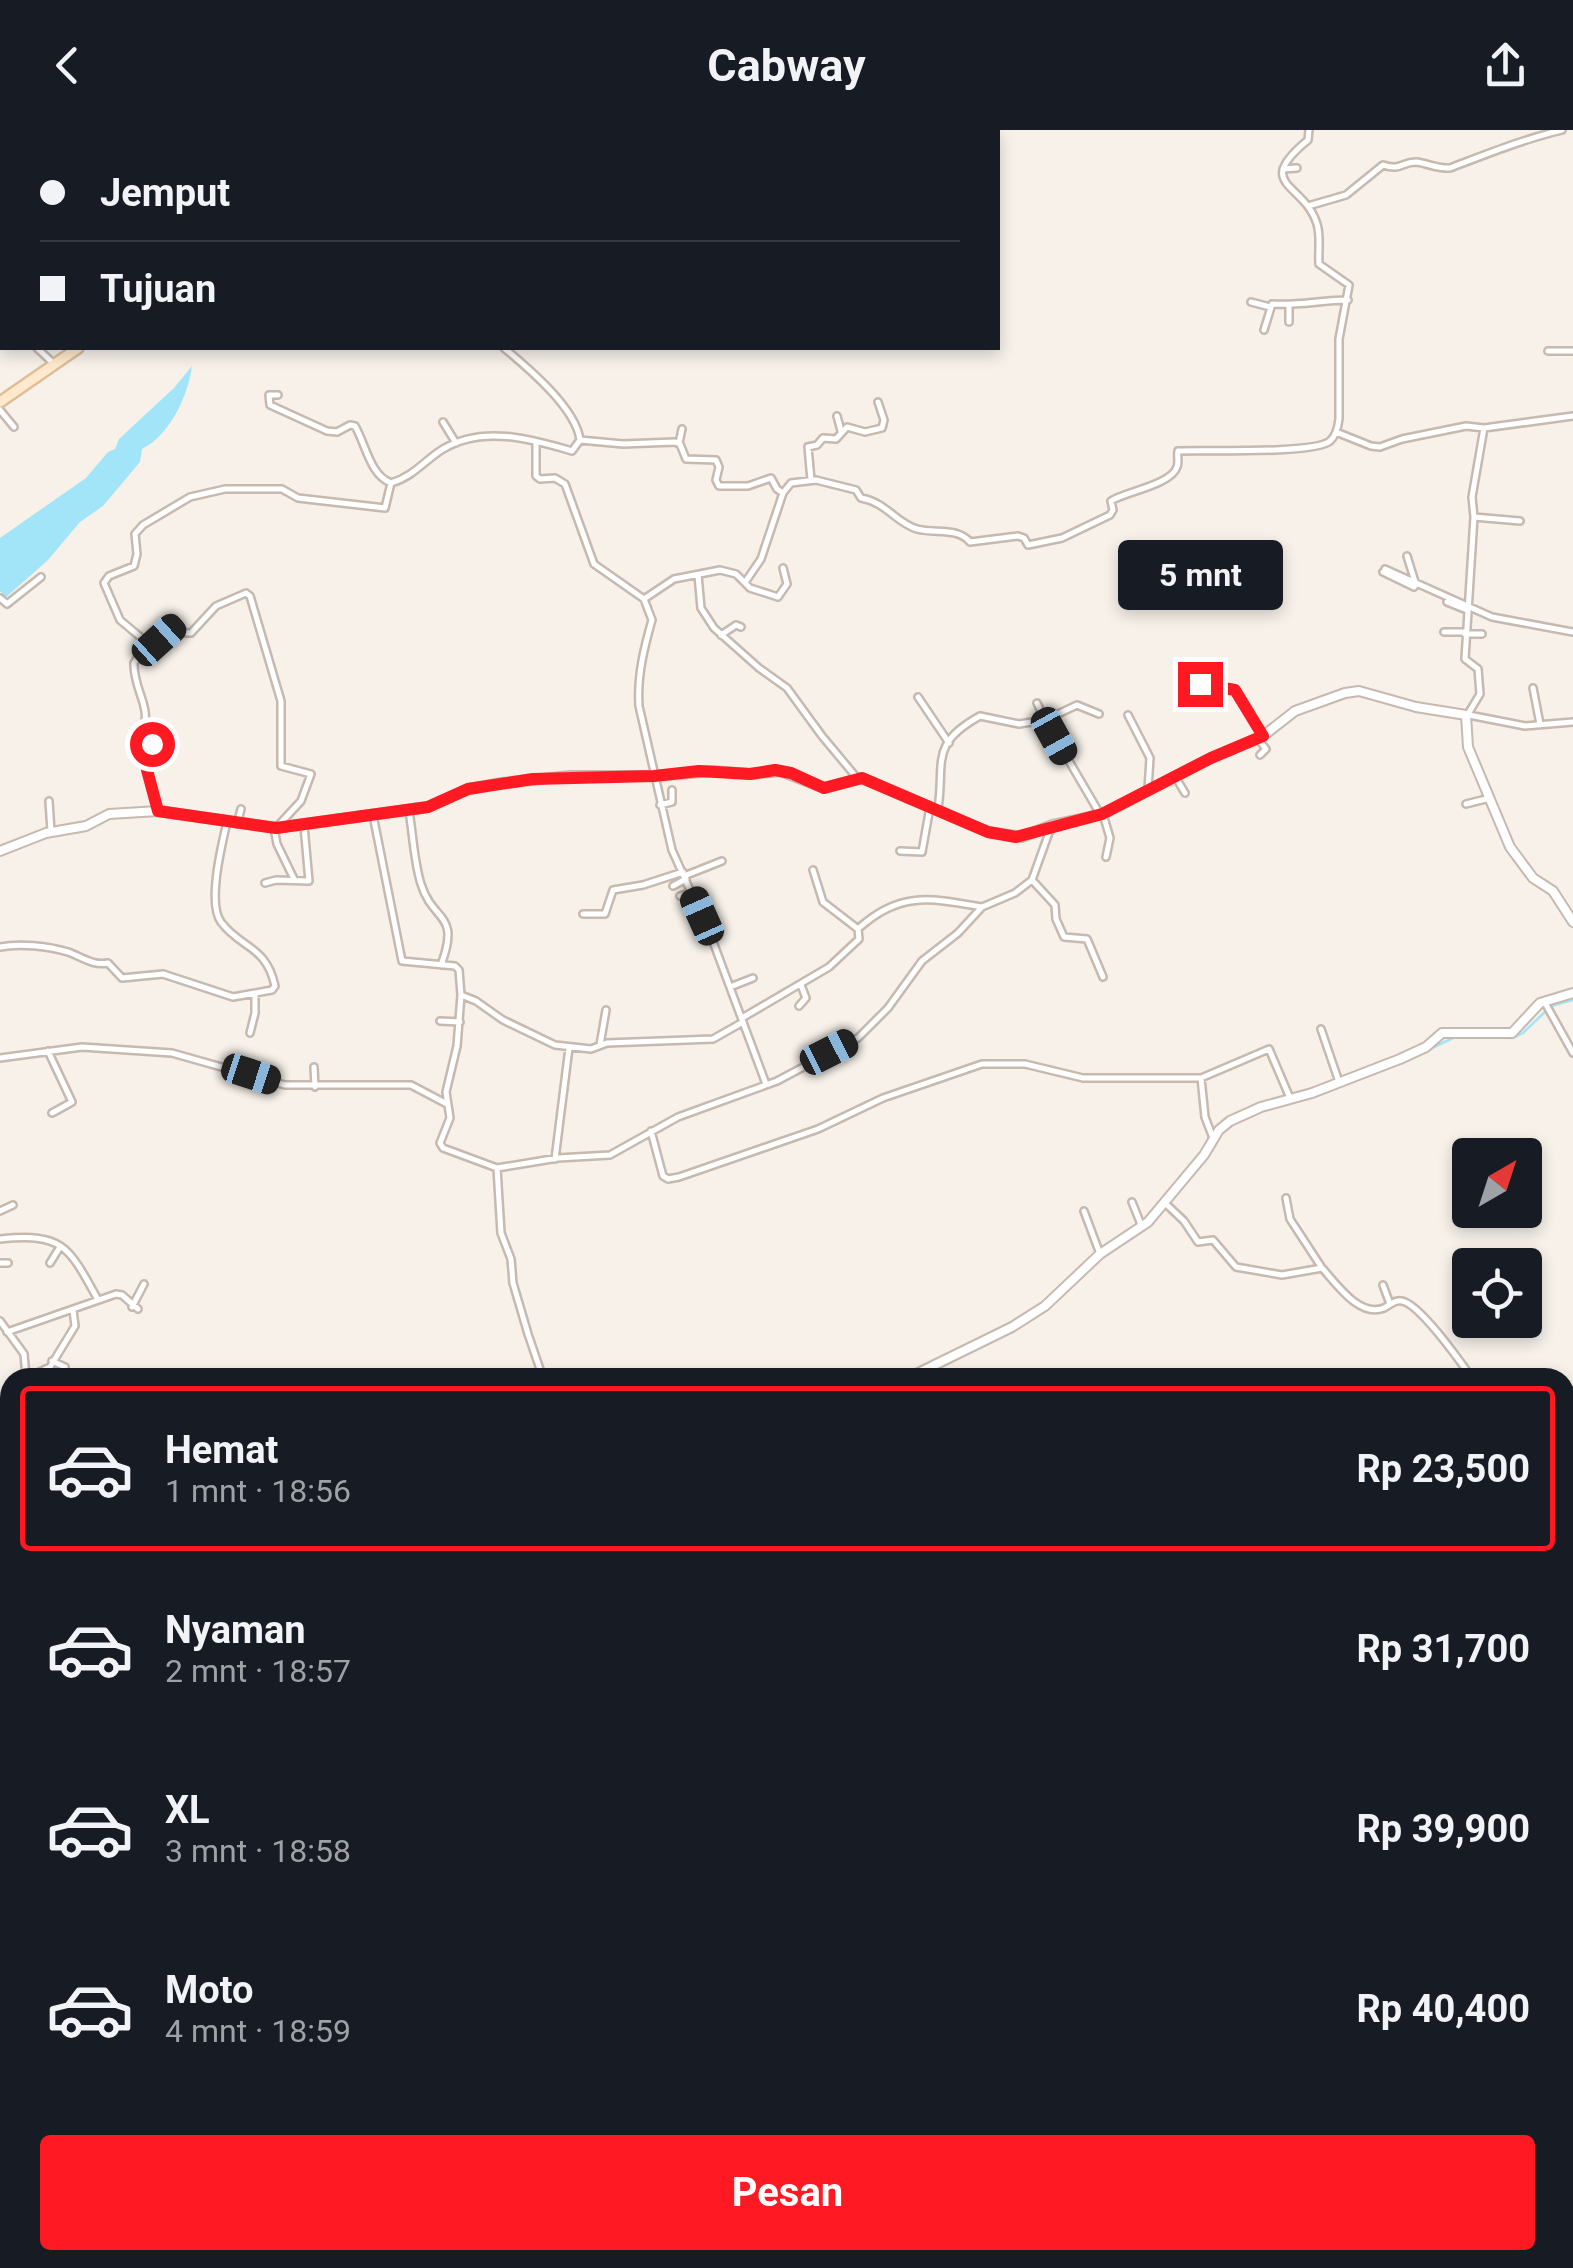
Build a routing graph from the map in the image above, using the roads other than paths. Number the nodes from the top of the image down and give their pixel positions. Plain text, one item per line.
1 (1309, 130) edge
2 (1562, 130) edge
3 (1297, 168) dead end
4 (1283, 169) junction
5 (1308, 206) junction
6 (1348, 300) junction
7 (1251, 302) dead end
8 (1289, 305) junction
9 (1270, 307) junction
10 (1289, 322) dead end
11 (1264, 330) dead end
12 (39, 350) edge
13 (75, 350) edge
14 (506, 350) edge
15 (1548, 351) dead end
16 (1573, 351) edge
17 (54, 364) junction
18 (278, 395) dead end
19 (0, 402) edge
20 (878, 402) dead end
21 (0, 410) edge
22 (838, 416) dead end
23 (1573, 416) edge
24 (443, 422) dead end
25 (14, 428) dead end
26 (1484, 428) junction
27 (682, 429) dead end
28 (841, 430) junction
29 (1336, 432) junction
30 (580, 440) junction
31 (536, 442) junction
32 (456, 443) junction
33 (679, 443) junction
34 (811, 480) junction
35 (392, 483) junction
36 (783, 492) junction
37 (1474, 517) junction
38 (1520, 521) dead end
39 (1408, 556) dead end
40 (782, 568) dead end
41 (1384, 571) dead end
42 (698, 575) junction
43 (41, 577) dead end
44 (746, 582) junction
45 (1416, 586) junction
46 (0, 598) edge
47 (644, 599) junction
48 (1467, 608) junction
49 (741, 627) dead end
50 (1444, 632) dead end
51 (1573, 632) edge
52 (1465, 633) junction
53 (1482, 634) dead end
54 (721, 635) junction
55 (146, 650) junction
56 (1533, 688) dead end
57 (1181, 690) dead end
58 (918, 697) dead end
59 (1037, 702) dead end
60 (1099, 714) dead end
61 (1128, 715) dead end
62 (1467, 715) junction
63 (1045, 720) junction
64 (1573, 722) edge
65 (1540, 725) junction
66 (1261, 738) junction
67 (949, 742) junction
68 (1260, 754) dead end
69 (654, 776) junction
70 (857, 778) junction
71 (1176, 778) junction
72 (1496, 782) dead end
73 (1485, 786) junction
74 (672, 790) dead end
75 (1148, 792) junction
76 (1185, 793) dead end
77 (1490, 798) junction
78 (49, 801) dead end
79 (1466, 804) dead end
80 (660, 805) junction
81 (409, 808) junction
82 (934, 808) junction
83 (240, 809) dead end
84 (158, 811) junction
85 (374, 814) junction
86 (1101, 814) junction
87 (232, 823) junction
88 (304, 826) junction
89 (1052, 826) junction
90 (275, 828) junction
91 (51, 831) junction
92 (0, 851) edge
93 (900, 852) dead end
94 (1106, 857) dead end
95 (722, 861) dead end
96 (813, 870) dead end
97 (684, 876) junction
98 (294, 879) junction
99 (1032, 880) junction
100 (265, 883) dead end
101 (673, 886) dead end
102 (692, 892) junction
103 (680, 896) dead end
104 (982, 907) junction
105 (582, 914) dead end
106 (1573, 922) edge
107 (858, 929) junction
108 (0, 948) edge
109 (442, 964) junction
110 (754, 978) dead end
111 (1102, 978) dead end
112 (800, 984) junction
113 (730, 987) junction
114 (1573, 993) edge
115 (256, 995) junction
116 (460, 995) junction
117 (1545, 1003) junction
118 (798, 1006) dead end
119 (606, 1010) dead end
120 (742, 1020) junction
121 (440, 1021) dead end
122 (460, 1022) junction
123 (1322, 1028) dead end
124 (250, 1032) dead end
125 (600, 1045) junction
126 (569, 1048) junction
127 (48, 1051) junction
128 (1573, 1054) edge
129 (0, 1058) edge
130 (314, 1068) dead end
131 (1201, 1078) junction
132 (766, 1084) junction
133 (1339, 1084) junction
134 (315, 1086) junction
135 (1290, 1098) junction
136 (447, 1104) junction
137 (52, 1113) dead end
138 (651, 1131) junction
139 (1213, 1138) junction
140 (555, 1158) junction
141 (496, 1168) junction
142 (1286, 1198) dead end
143 (1132, 1202) dead end
144 (1164, 1203) junction
145 (13, 1205) dead end
146 (0, 1211) edge
147 (1084, 1212) dead end
148 (1142, 1227) junction
149 (0, 1240) edge
150 (60, 1246) junction
151 (1100, 1254) junction
152 (0, 1263) edge
153 (50, 1263) dead end
154 (8, 1264) dead end
155 (1322, 1268) junction
156 (144, 1284) dead end
157 (1383, 1285) dead end
158 (98, 1299) junction
159 (1390, 1304) junction
160 (73, 1310) junction
161 (0, 1321) edge
162 (7, 1332) junction
163 (52, 1361) junction
164 (66, 1367) dead end
165 (25, 1368) edge
166 (47, 1368) edge
167 (540, 1368) edge
168 (928, 1368) edge
169 (1464, 1368) edge

1 - 4 street
2 - 5 street
3 - 4 street
4 - 5 street
5 - 6 street
6 - 8 street
6 - 29 street
7 - 9 street
8 - 9 street
8 - 10 street
9 - 11 street
12 - 17 street
13 - 17 main road
14 - 30 street
15 - 16 street
17 - 19 main road
18 - 35 street
20 - 28 street
21 - 25 street
22 - 28 street
23 - 26 street
24 - 32 street
26 - 29 street
26 - 37 street
27 - 33 street
28 - 34 street
29 - 34 street
30 - 31 street
30 - 33 street
31 - 32 street
31 - 47 street
32 - 35 street
33 - 36 street
34 - 36 street
35 - 55 street
36 - 44 street
37 - 38 street
37 - 48 street
39 - 45 street
40 - 44 street
41 - 45 street
42 - 44 street
42 - 47 street
42 - 54 street
43 - 46 street
45 - 48 street
47 - 69 street
48 - 51 street
48 - 52 street
49 - 54 street
50 - 52 street
52 - 53 street
52 - 62 street
54 - 70 street
55 - 84 street
55 - 90 street
56 - 65 street
57 - 66 street
58 - 67 street
59 - 63 street
60 - 63 street
61 - 75 street
62 - 65 street
62 - 66 street
62 - 73 street
63 - 67 street
63 - 86 street
64 - 65 street
66 - 68 street
66 - 71 street
67 - 82 street
69 - 70 street
69 - 80 street
69 - 81 street
70 - 82 street
71 - 75 street
71 - 76 street
72 - 73 street
73 - 77 street
74 - 80 street
75 - 86 street
77 - 79 street
77 - 106 street
78 - 91 street
80 - 97 street
81 - 85 street
81 - 109 street
82 - 89 street
82 - 93 street
83 - 87 street
84 - 87 street
84 - 91 street
85 - 88 street
85 - 109 street
86 - 89 street
86 - 94 street
87 - 90 street
87 - 115 street
88 - 90 street
88 - 98 street
89 - 99 street
90 - 98 street
91 - 92 street
95 - 97 street
96 - 107 street
97 - 101 street
97 - 102 street
97 - 105 street
98 - 100 street
99 - 104 street
99 - 111 street
102 - 103 street
102 - 113 street
104 - 107 street
104 - 132 street
107 - 112 street
108 - 115 street
109 - 116 street
110 - 113 street
112 - 118 street
112 - 120 street
113 - 120 street
114 - 117 street
115 - 124 street
116 - 122 street
116 - 126 street
117 - 128 street
117 - 133 street
119 - 125 street
120 - 125 street
120 - 132 street
121 - 122 street
122 - 136 street
123 - 133 street
125 - 126 street
126 - 140 street
127 - 129 street
127 - 134 street
127 - 137 street
130 - 134 street
131 - 135 street
131 - 138 street
131 - 139 street
132 - 138 street
133 - 135 street
134 - 136 street
135 - 139 street
136 - 141 street
138 - 140 street
139 - 144 street
140 - 141 street
141 - 167 street
142 - 155 street
143 - 148 street
144 - 148 street
144 - 155 street
145 - 146 street
147 - 151 street
148 - 151 street
149 - 150 street
150 - 153 street
150 - 158 street
151 - 168 street
152 - 154 street
155 - 159 street
156 - 158 street
157 - 159 street
158 - 160 street
159 - 169 street
160 - 162 street
160 - 163 street
161 - 162 street
162 - 165 street
163 - 164 street
163 - 166 street

